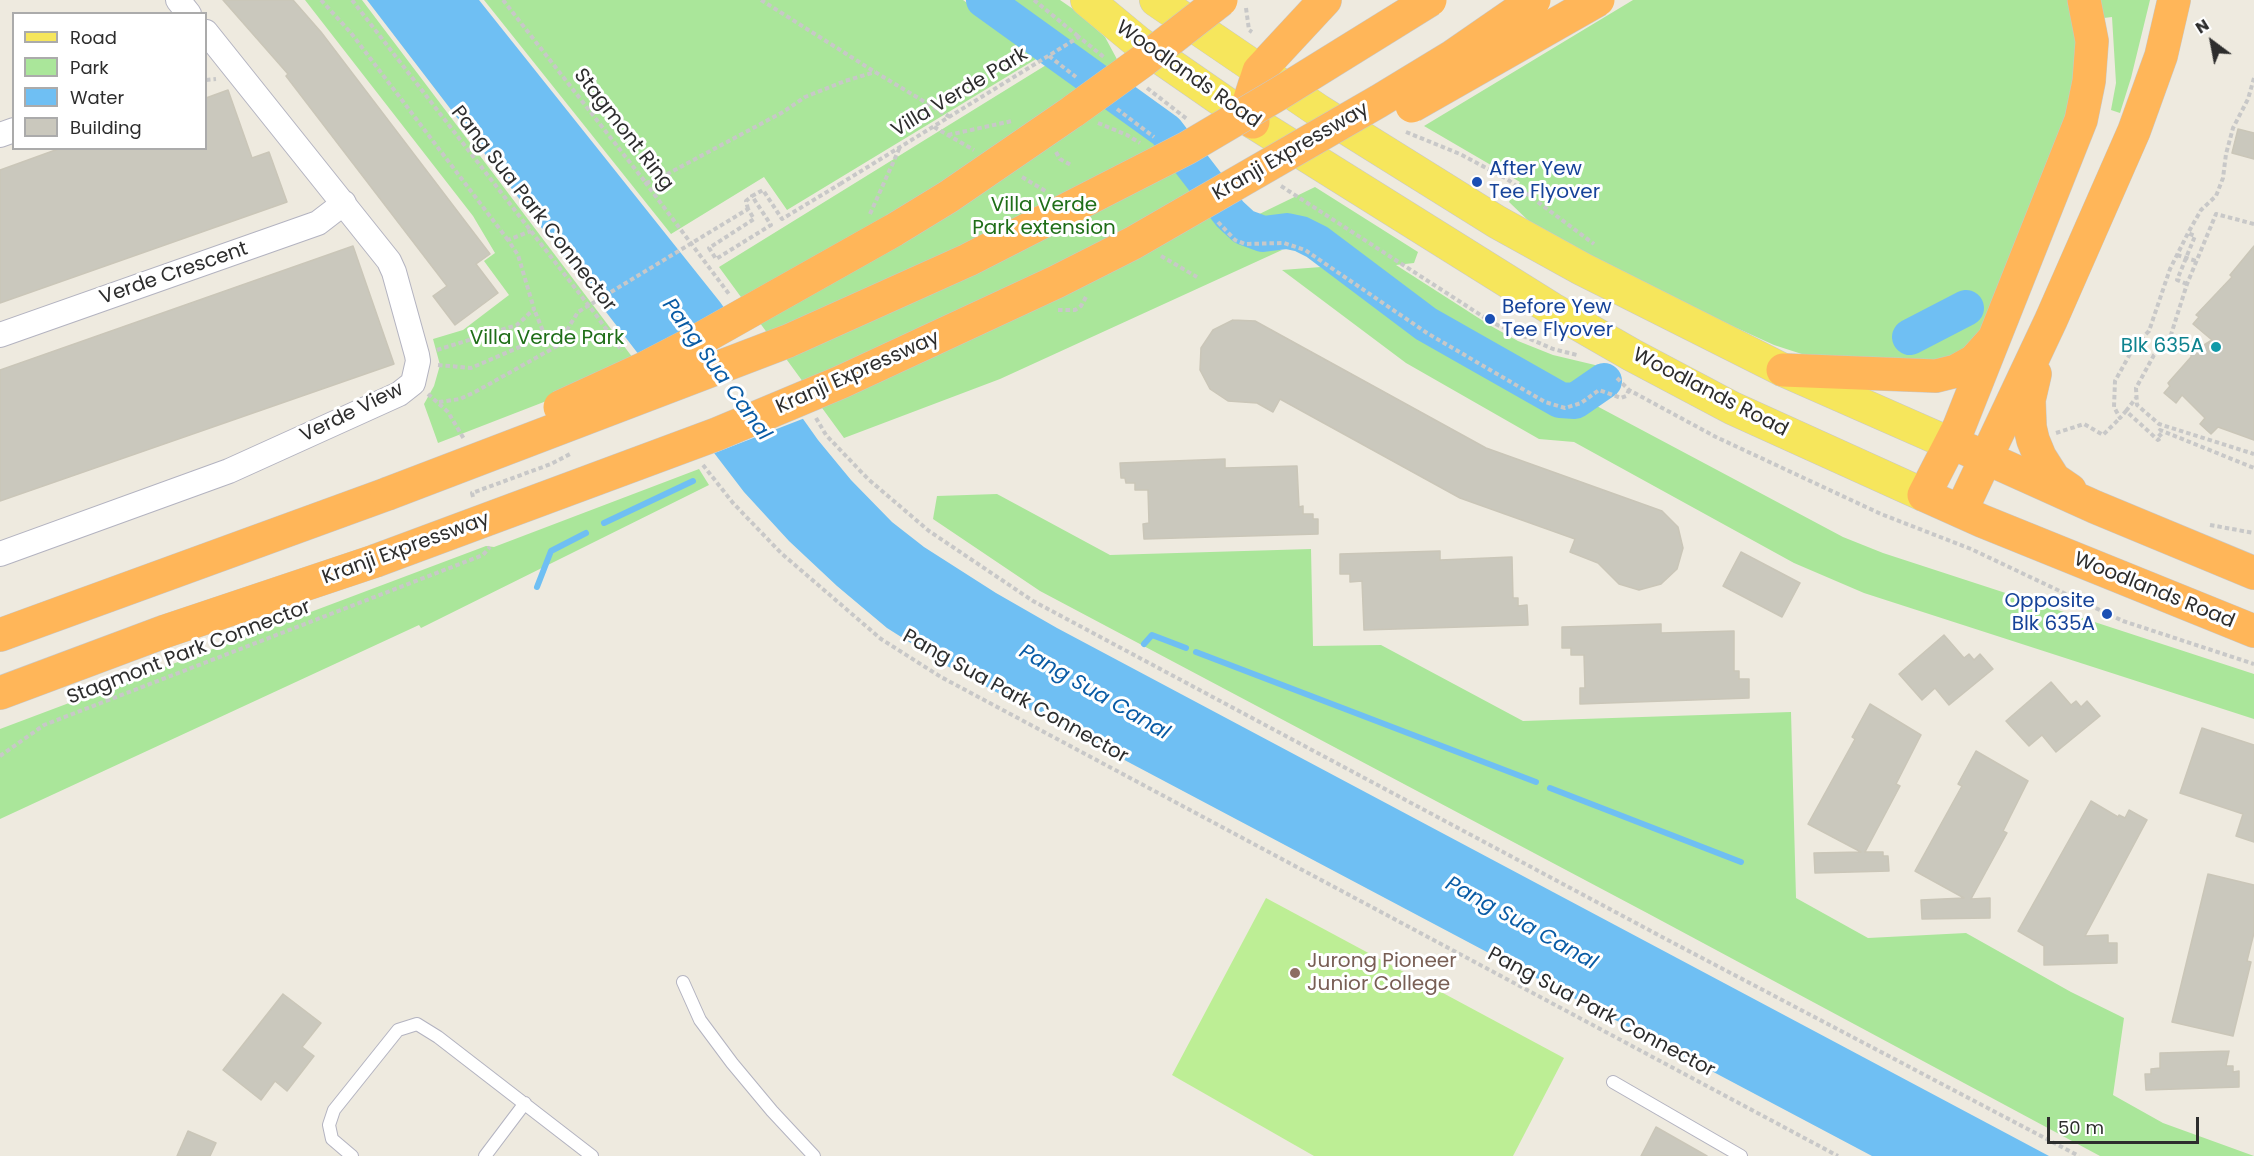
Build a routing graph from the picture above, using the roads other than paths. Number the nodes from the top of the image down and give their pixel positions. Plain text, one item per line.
1 (178, 0) edge
2 (1087, 0) edge
3 (1221, 0) edge
4 (1325, 0) edge
5 (1430, 0) edge
6 (1534, 0) edge
7 (1598, 0) edge
8 (2084, 0) edge
9 (2174, 0) edge
10 (1160, 3) edge
11 (187, 12) edge
12 (1139, 43) junction
13 (210, 47) edge
14 (1259, 71) junction
15 (1253, 122) junction
16 (344, 203) junction
17 (1151, 249) junction
18 (2050, 320) junction
19 (0, 335) edge
20 (1997, 336) junction
21 (1783, 370) junction
22 (1951, 444) junction
23 (1985, 457) junction
24 (387, 494) junction
25 (1924, 495) junction
26 (2095, 507) junction
27 (1961, 511) junction
28 (0, 554) edge
29 (2254, 573) edge
30 (2254, 631) edge
31 (0, 635) edge
32 (0, 693) edge
33 (683, 982) dead end
34 (1613, 1082) dead end
35 (525, 1103) junction
36 (352, 1156) edge
37 (484, 1156) edge
38 (592, 1156) edge
39 (814, 1156) edge
40 (1741, 1156) edge

1 - 11 street
2 - 12 main road, Woodlands Road
3 - 24 highway, bridge
4 - 14 highway
5 - 24 highway, bridge
6 - 17 highway, Kranji Expressway, bridge
7 - 17 highway, bridge
8 - 20 highway
9 - 18 highway
10 - 12 main road
10 - 14 main road
12 - 15 main road, Woodlands Road
13 - 16 street, Verde View
14 - 15 highway
14 - 21 main road
15 - 25 main road, Woodlands Road
16 - 19 street, Verde Crescent
16 - 28 street, Verde View
17 - 32 highway, Kranji Expressway, bridge
18 - 23 highway
18 - 26 highway
20 - 21 highway
20 - 22 highway
21 - 22 main road
22 - 23 highway
22 - 25 highway
23 - 26 highway
23 - 27 highway
24 - 31 highway
25 - 27 highway, Woodlands Road
26 - 29 highway
27 - 30 highway, Woodlands Road
33 - 39 lane
34 - 40 lane
35 - 36 lane
35 - 37 lane
35 - 38 lane

